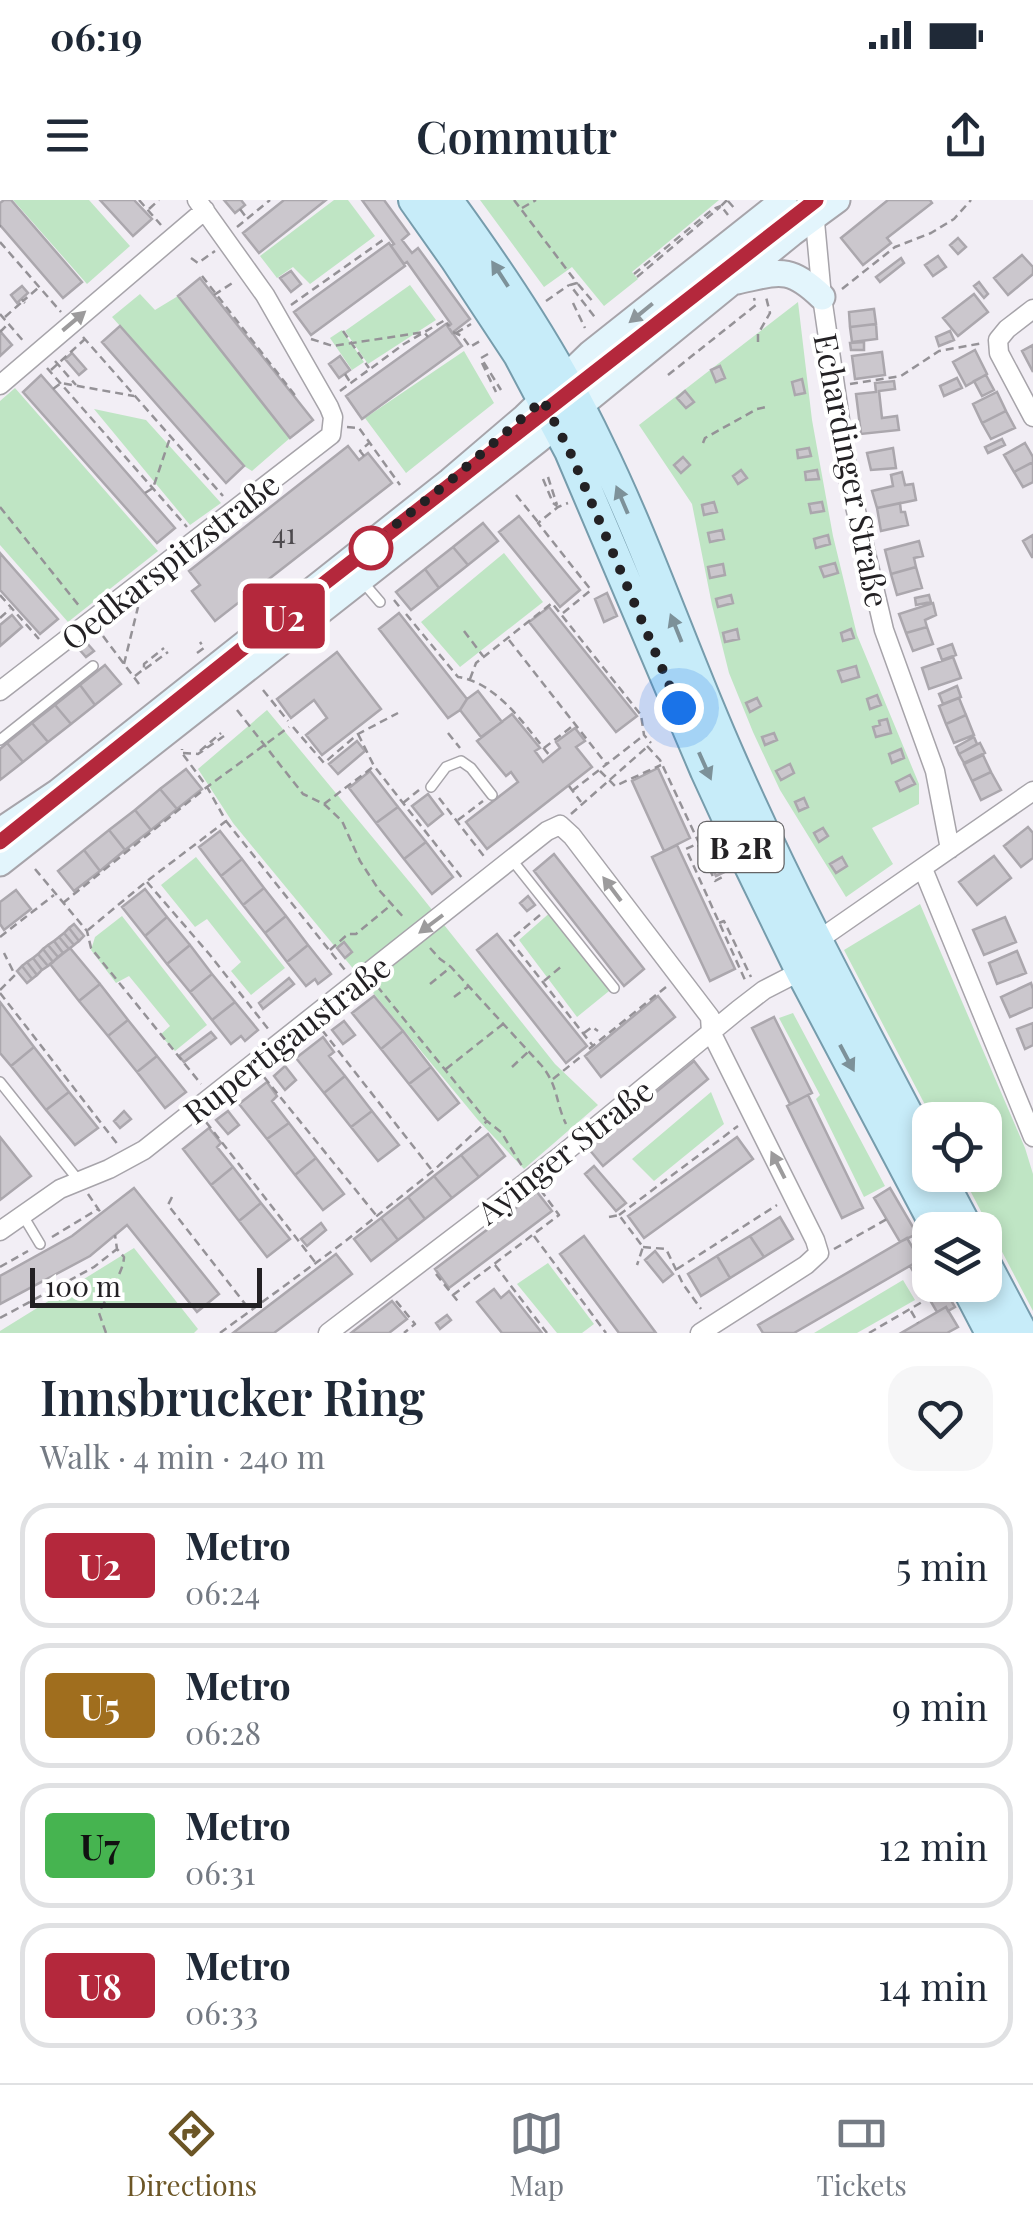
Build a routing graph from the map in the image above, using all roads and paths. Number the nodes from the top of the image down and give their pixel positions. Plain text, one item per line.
1 (159, 200) edge
2 (270, 200) edge
3 (414, 200) edge
4 (447, 200) edge
5 (514, 200) edge
6 (536, 200) edge
7 (737, 200) edge
8 (784, 200) edge
9 (838, 200) edge
10 (971, 200) edge
11 (141, 204) edge
12 (201, 205) edge
13 (720, 206) junction
14 (814, 208) edge
15 (240, 209) dead end
16 (521, 209) junction
17 (148, 210) junction
18 (252, 214) junction
19 (728, 215) dead end
20 (248, 218) junction
21 (258, 222) dead end
22 (232, 235) junction
23 (172, 238) junction
24 (384, 240) dead end
25 (1, 243) edge
26 (17, 245) dead end
27 (9, 252) junction
28 (366, 252) junction
29 (0, 253) edge
30 (370, 257) dead end
31 (191, 258) dead end
32 (36, 266) dead end
33 (27, 273) junction
34 (332, 275) junction
35 (636, 275) dead end
36 (202, 276) dead end
37 (337, 281) dead end
38 (732, 282) junction
39 (578, 283) junction
40 (570, 284) junction
41 (52, 285) dead end
42 (39, 287) junction
43 (224, 289) dead end
44 (296, 289) dead end
45 (44, 292) junction
46 (215, 295) junction
47 (303, 296) junction
48 (766, 298) dead end
49 (822, 298) junction
50 (309, 301) dead end
51 (546, 301) dead end
52 (573, 303) dead end
53 (594, 303) dead end
54 (756, 306) dead end
55 (288, 307) dead end
56 (1033, 309) edge
57 (2, 316) edge
58 (597, 320) dead end
59 (8, 324) junction
60 (72, 324) junction
61 (469, 325) dead end
62 (449, 326) dead end
63 (586, 330) dead end
64 (343, 331) dead end
65 (0, 332) edge
66 (426, 334) junction
67 (304, 337) dead end
68 (485, 338) dead end
69 (85, 340) junction
70 (998, 340) junction
71 (351, 342) junction
72 (758, 342) dead end
73 (39, 351) junction
74 (493, 351) dead end
75 (112, 354) dead end
76 (388, 356) junction
77 (104, 362) junction
78 (392, 362) dead end
79 (482, 362) junction
80 (58, 364) junction
81 (370, 369) junction
82 (50, 371) junction
83 (345, 374) dead end
84 (668, 376) dead end
85 (133, 377) dead end
86 (353, 382) junction
87 (61, 383) junction
88 (0, 384) edge
89 (125, 385) junction
90 (77, 386) junction
91 (360, 386) dead end
92 (834, 386) junction
93 (53, 389) dead end
94 (336, 394) dead end
95 (135, 396) junction
96 (297, 398) dead end
97 (156, 402) dead end
98 (560, 403) junction
99 (79, 404) junction
100 (766, 407) dead end
101 (72, 410) dead end
102 (148, 410) junction
103 (1033, 416) edge
104 (172, 421) dead end
105 (97, 424) junction
106 (332, 427) junction
107 (164, 428) junction
108 (90, 431) dead end
109 (171, 436) junction
110 (114, 443) junction
111 (369, 443) junction
112 (702, 443) dead end
113 (194, 447) dead end
114 (107, 450) dead end
115 (187, 454) junction
116 (364, 456) dead end
117 (131, 463) junction
118 (214, 469) dead end
119 (124, 470) dead end
120 (558, 474) dead end
121 (206, 476) junction
122 (400, 485) dead end
123 (153, 488) junction
124 (145, 494) dead end
125 (516, 494) dead end
126 (576, 501) dead end
127 (168, 505) junction
128 (556, 505) junction
129 (0, 507) edge
130 (234, 508) junction
131 (161, 512) dead end
132 (538, 523) junction
133 (197, 538) junction
134 (361, 579) junction
135 (388, 592) dead end
136 (0, 595) edge
137 (380, 602) dead end
138 (138, 603) dead end
139 (11, 608) junction
140 (84, 612) dead end
141 (562, 614) junction
142 (0, 618) edge
143 (96, 627) dead end
144 (464, 631) dead end
145 (508, 638) junction
146 (200, 642) dead end
147 (166, 650) dead end
148 (50, 651) junction
149 (197, 654) dead end
150 (484, 657) junction
151 (124, 664) junction
152 (93, 666) dead end
153 (134, 677) junction
154 (470, 679) junction
155 (142, 688) dead end
156 (263, 690) dead end
157 (0, 691) edge
158 (237, 710) dead end
159 (398, 713) dead end
160 (244, 718) dead end
161 (288, 721) dead end
162 (575, 724) junction
163 (358, 734) junction
164 (644, 735) junction
165 (662, 736) dead end
166 (0, 740) edge
167 (182, 744) dead end
168 (649, 745) junction
169 (544, 748) junction
170 (182, 753) junction
171 (198, 754) junction
172 (550, 756) dead end
173 (662, 764) junction
174 (607, 765) junction
175 (374, 766) junction
176 (600, 770) junction
177 (608, 780) junction
178 (431, 786) junction
179 (569, 786) dead end
180 (207, 787) junction
181 (572, 791) junction
182 (1033, 791) edge
183 (492, 794) joint
184 (403, 803) junction
185 (324, 804) dead end
186 (226, 821) junction
187 (456, 821) junction
188 (698, 844) junction
189 (3, 845) edge
190 (726, 846) dead end
191 (950, 849) junction
192 (704, 857) junction
193 (512, 860) junction
194 (923, 868) junction
195 (34, 869) dead end
196 (738, 870) dead end
197 (496, 872) junction
198 (147, 882) junction
199 (473, 892) junction
200 (55, 894) junction
201 (63, 903) junction
202 (392, 904) dead end
203 (546, 910) dead end
204 (719, 924) junction
205 (87, 931) junction
206 (0, 937) edge
207 (817, 941) junction
208 (329, 950) junction
209 (4, 952) dead end
210 (563, 965) dead end
211 (451, 967) dead end
212 (801, 971) junction
213 (679, 977) junction
214 (361, 978) junction
215 (752, 978) dead end
216 (542, 982) junction
217 (746, 982) dead end
218 (430, 984) dead end
219 (469, 986) dead end
220 (614, 988) dead end
221 (0, 992) edge
222 (454, 997) dead end
223 (312, 1016) junction
224 (504, 1023) dead end
225 (598, 1032) dead end
226 (711, 1032) junction
227 (583, 1034) junction
228 (279, 1043) junction
229 (529, 1052) dead end
230 (583, 1055) dead end
231 (253, 1064) junction
232 (512, 1067) dead end
233 (445, 1070) junction
234 (553, 1080) dead end
235 (0, 1082) edge
236 (211, 1097) junction
237 (196, 1109) junction
238 (754, 1118) junction
239 (486, 1121) junction
240 (912, 1123) edge
241 (1033, 1137) edge
242 (133, 1156) junction
243 (433, 1171) junction
244 (532, 1178) junction
245 (79, 1180) junction
246 (793, 1195) junction
247 (172, 1197) dead end
248 (928, 1212) edge
249 (22, 1214) junction
250 (619, 1214) junction
251 (376, 1216) junction
252 (609, 1217) dead end
253 (887, 1220) dead end
254 (0, 1230) edge
255 (533, 1234) junction
256 (115, 1235) dead end
257 (40, 1244) dead end
258 (643, 1246) junction
259 (117, 1249) junction
260 (819, 1253) junction
261 (424, 1259) junction
262 (316, 1263) junction
263 (494, 1264) junction
264 (636, 1265) dead end
265 (677, 1269) junction
266 (386, 1288) junction
267 (452, 1295) junction
268 (1002, 1295) edge
269 (922, 1302) dead end
270 (975, 1302) edge
271 (460, 1304) dead end
272 (910, 1309) junction
273 (250, 1310) junction
274 (0, 1318) edge
275 (918, 1323) dead end
276 (706, 1329) edge
277 (877, 1331) edge
278 (106, 1333) edge
279 (220, 1333) edge
280 (328, 1333) edge
281 (404, 1333) edge
282 (547, 1333) edge
283 (606, 1333) edge
284 (870, 1333) edge
285 (992, 1333) edge
286 (1022, 1333) edge

1 - 17 path
2 - 18 path
3 - 98 main road, B 2R
98 -> 4 main road, B 2R
5 - 16 path
6 - 16 path
7 - 13 path
8 -> 98 main road
9 - 14 main road
10 - 49 path
11 - 17 path
12 - 22 street
12 - 23 street
13 - 19 path
13 - 35 path
14 - 38 main road
14 - 49 street, Echardinger Straße
15 - 20 path
16 - 39 path
17 - 23 path
18 - 20 path
18 - 21 path
20 - 22 path
22 - 31 path
22 - 106 street
60 -> 23 street
24 - 28 path
25 - 27 path
25 - 29 path
26 - 27 path
27 - 33 path
28 - 30 path
28 - 34 path
32 - 33 path
33 - 42 path
34 - 37 path
34 - 47 path
36 - 46 path
38 - 49 main road
38 - 98 main road
39 - 40 path
39 - 53 path
40 - 51 path
40 - 58 path
41 - 45 path
42 - 45 path
42 - 57 path
43 - 46 path
44 - 47 path
45 - 60 path
46 - 96 path
47 - 50 path
47 - 55 path
48 - 72 path
49 - 92 street, Echardinger Straße
52 - 63 path
54 - 84 path
56 - 70 street
57 - 59 path
59 - 65 path
59 - 73 path
60 - 69 path
60 - 73 street
61 - 68 path
62 - 66 path
64 - 71 path
66 - 71 path
66 - 76 path
67 - 71 path
69 - 77 path
69 - 80 path
70 - 92 path
70 - 103 street
71 - 81 path
73 - 80 path
73 - 82 path
73 - 88 street
74 - 79 path
75 - 77 path
76 - 78 path
76 - 81 path
77 - 89 path
79 - 79 path
80 - 82 path
80 - 90 path
81 - 86 path
82 - 87 path
83 - 86 path
85 - 89 path
86 - 91 path
86 - 94 path
87 - 90 path
87 - 93 path
87 - 99 path
89 - 95 path
90 - 95 path
92 - 191 street, Echardinger Straße
95 - 102 path
97 - 102 path
98 - 134 main road
98 - 189 main road
207 -> 98 main road, B 2R
98 -> 212 main road, B 2R
99 - 101 path
99 - 105 path
100 - 112 path
102 - 107 path
104 - 107 path
105 - 108 path
105 - 110 path
106 - 111 path
106 - 130 street, Oedkarspitzstraße
107 - 109 path
109 - 115 path
109 - 123 path
110 - 114 path
110 - 117 path
111 - 116 path
111 - 122 path
113 - 115 path
115 - 121 path
117 - 119 path
117 - 123 path
118 - 121 path
120 - 128 path
121 - 130 path
123 - 124 path
123 - 127 path
125 - 132 path
126 - 128 path
127 - 131 path
127 - 133 path
128 - 132 path
129 - 140 path
130 - 133 street, Oedkarspitzstraße
132 - 141 path
133 - 148 street, Oedkarspitzstraße
134 - 137 lane
134 - 189 main road
135 - 154 path
136 - 139 path
138 - 151 path
139 - 142 path
139 - 148 path
141 - 145 path
141 - 164 path
143 - 151 path
144 - 150 path
145 - 150 path
145 - 162 path
146 - 149 path
147 - 153 path
148 - 157 street, Oedkarspitzstraße
150 - 154 path
151 - 153 path
152 - 166 lane
153 - 155 path
154 - 169 path
156 - 161 path
158 - 160 path
159 - 163 path
162 - 169 path
162 - 174 path
163 - 175 path
163 - 180 path
164 - 168 path
164 - 174 path
165 - 168 path
167 - 170 path
168 - 173 path
168 - 177 path
169 - 172 path
170 - 171 path
170 - 180 path
171 - 171 path
173 - 177 path
173 - 188 path
174 - 176 path
175 - 184 path
175 - 185 path
176 - 177 path
176 - 181 path
177 - 181 path
178 - 183 lane
178 - 184 path
178 - 187 path
179 - 181 path
180 - 186 path
180 - 201 path
182 - 191 street
183 - 187 path
184 - 199 path
186 - 198 path
186 - 208 path
187 - 197 path
188 - 192 path
188 - 204 path
190 - 192 path
191 - 194 street
192 - 196 path
193 - 197 street, Rupertigaustraße
213 -> 193 street, Rupertigaustraße
193 - 220 lane
194 - 207 street
194 - 241 street
195 - 200 path
197 - 199 street, Rupertigaustraße
198 - 205 path
198 - 228 path
199 -> 214 street, Rupertigaustraße
200 - 201 path
200 - 206 path
201 - 205 path
202 - 208 path
203 - 216 path
204 - 215 path
204 - 217 path
205 - 236 path
207 - 240 main road, B 2R
208 - 214 path
209 - 221 path
210 - 216 path
211 - 218 path
212 - 226 street, Ayinger Straße
212 -> 248 main road, B 2R
213 - 226 street
213 - 227 path
214 - 223 street, Rupertigaustraße
214 - 233 path
216 - 227 path
219 - 222 path
221 - 242 path
223 - 228 street, Rupertigaustraße
223 - 243 path
224 - 233 path
225 - 227 path
226 - 238 street
226 - 244 street, Ayinger Straße
228 - 231 street, Rupertigaustraße
229 - 232 path
230 - 234 path
231 - 236 street, Rupertigaustraße
231 - 251 path
233 - 239 path
235 - 245 lane
236 - 237 street, Rupertigaustraße
237 - 242 street, Rupertigaustraße
237 - 262 path
246 -> 238 street
238 - 250 path
239 - 243 path
239 - 244 path
242 - 245 street, Rupertigaustraße
243 - 251 path
244 - 255 path
244 - 261 street, Ayinger Straße
245 - 249 street, Rupertigaustraße
246 - 260 street
246 - 265 path
247 - 273 path
249 - 254 street, Rupertigaustraße
249 - 257 lane
250 - 252 path
250 - 258 path
251 - 262 path
253 - 260 path
255 - 263 path
255 - 283 path
256 - 259 path
258 - 264 path
258 - 265 path
259 - 274 path
259 - 278 path
260 - 276 street
261 - 266 street, Ayinger Straße
261 - 267 path
262 - 273 path
263 - 267 path
263 - 282 path
265 - 276 path
266 - 280 street, Ayinger Straße
266 - 281 path
267 - 271 path
268 - 286 main road
269 - 272 path
270 - 285 main road
272 - 275 path
272 - 277 path
273 - 279 path
277 - 284 path

